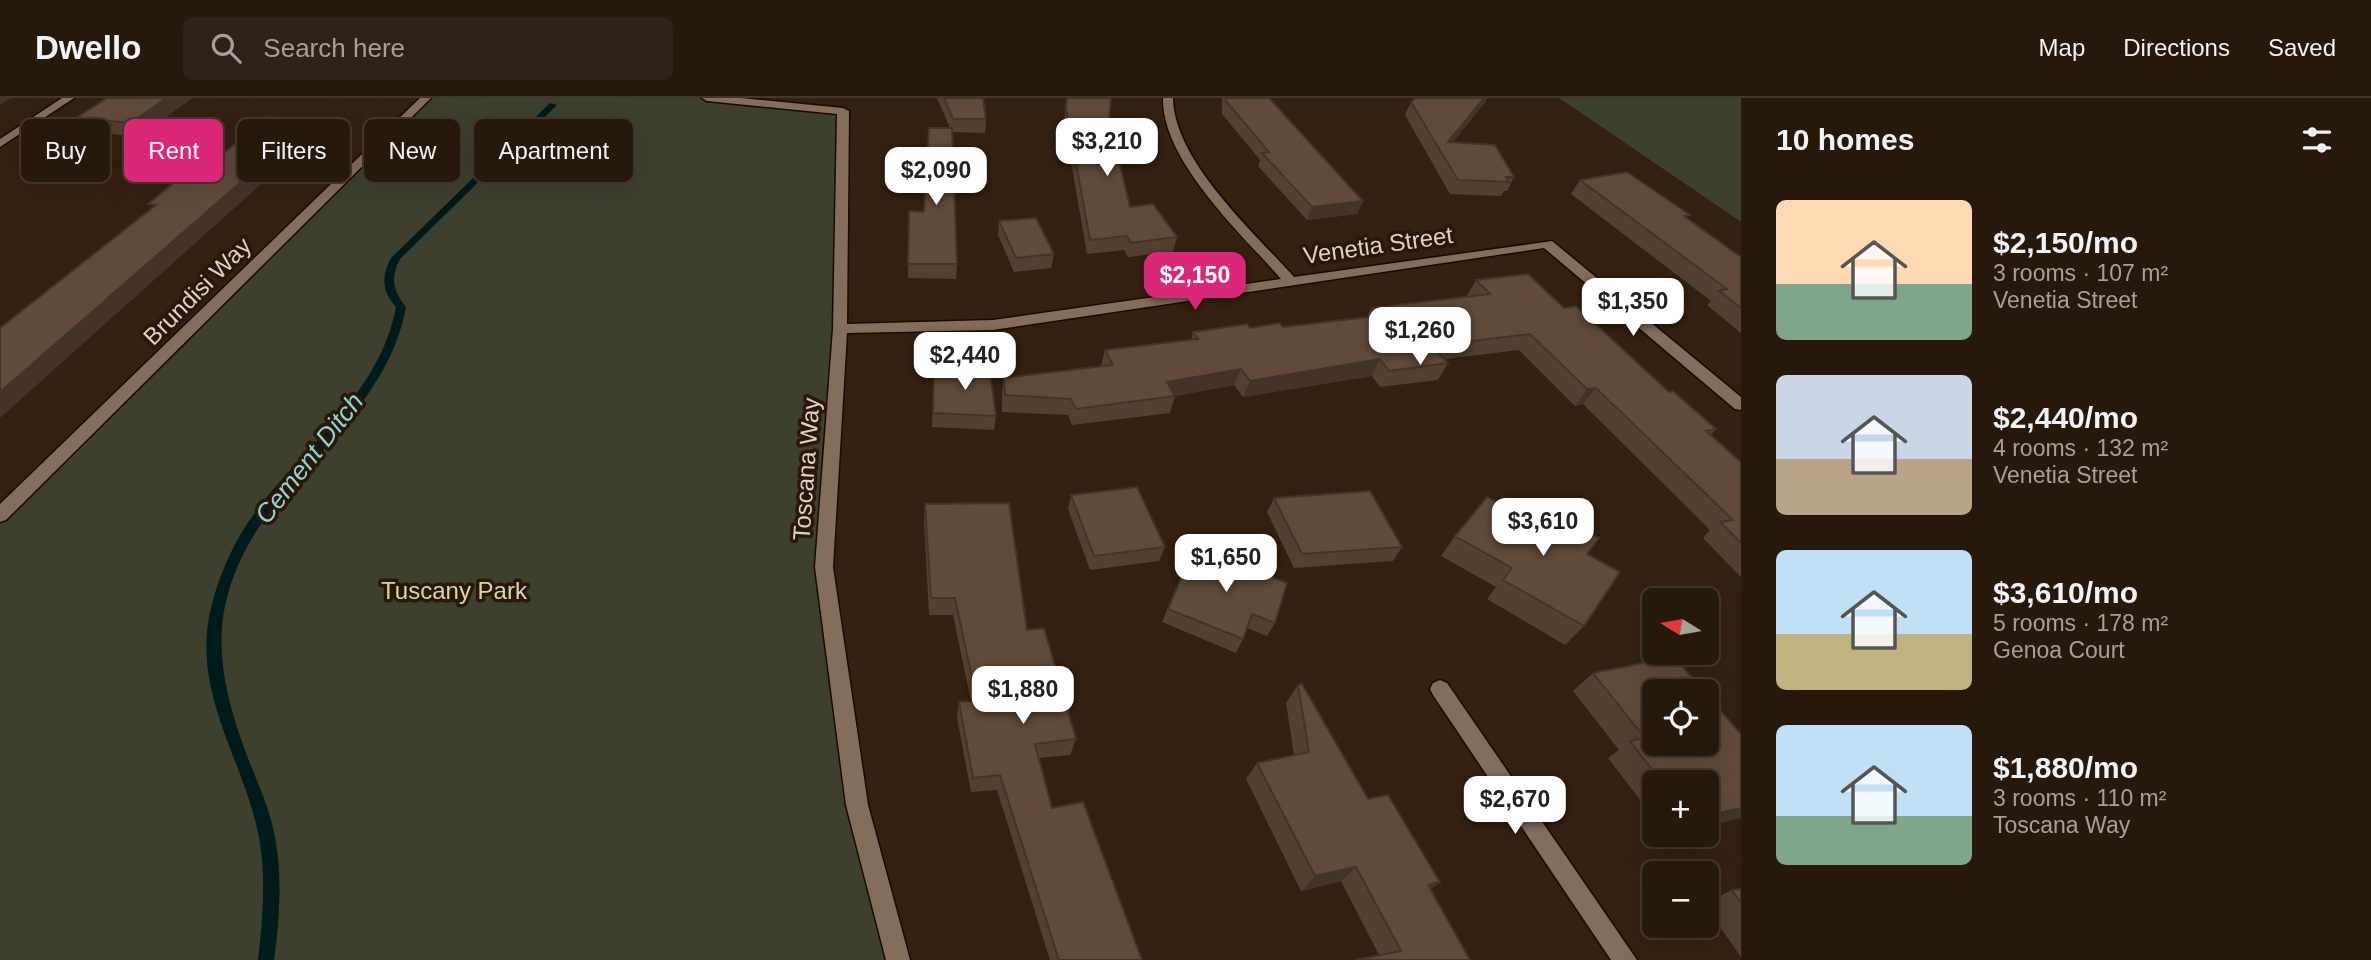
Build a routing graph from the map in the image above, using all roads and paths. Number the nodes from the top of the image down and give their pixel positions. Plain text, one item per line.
1 (69, 98) edge
2 (426, 98) edge
3 (707, 98) edge
4 (1168, 98) edge
5 (0, 144) edge
6 (1290, 280) junction
7 (840, 329) junction
8 (1741, 405) edge
9 (0, 515) edge
10 (1440, 688) dead end
11 (898, 960) edge
12 (1625, 960) edge

1 - 5 street
2 - 9 street, Brundisi Way
3 - 7 street, Toscana Way
4 - 6 street
6 - 7 street, Venetia Street
6 - 8 street, Venetia Street
7 - 11 street, Toscana Way
10 - 12 street

